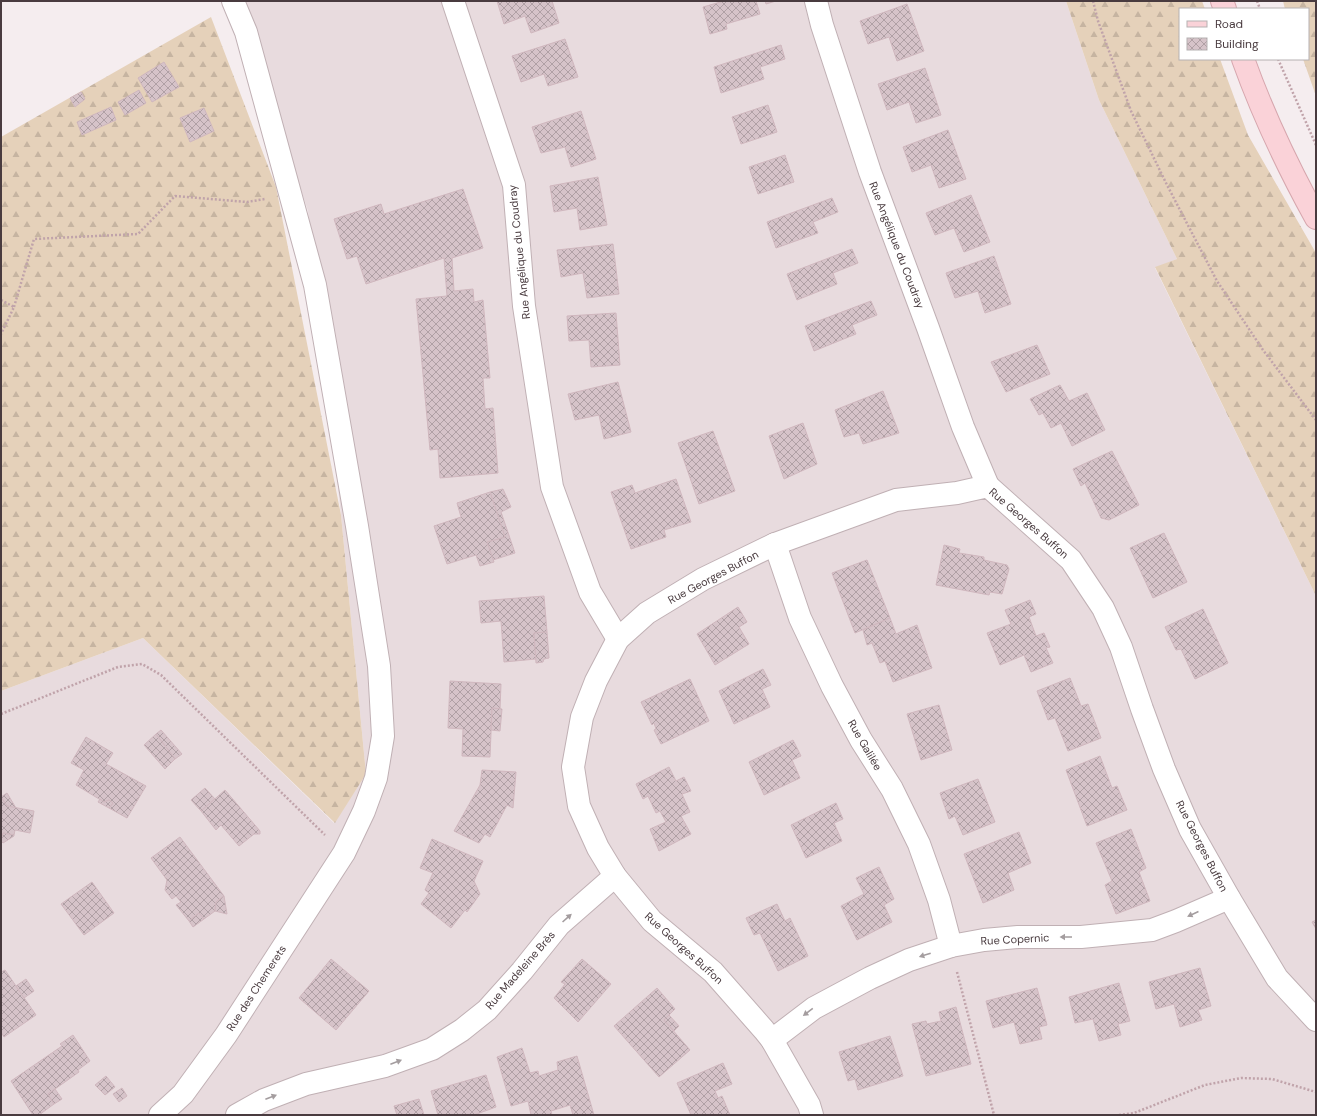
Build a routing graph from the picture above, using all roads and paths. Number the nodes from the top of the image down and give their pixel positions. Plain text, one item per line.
1 (233, 1) edge
2 (453, 1) edge
3 (816, 1) edge
4 (1093, 1) edge
5 (1243, 60) edge
6 (1278, 60) edge
7 (1316, 145) edge
8 (290, 194) junction
9 (1316, 218) edge
10 (1, 300) edge
11 (14, 307) junction
12 (1, 334) edge
13 (1316, 420) edge
14 (988, 486) junction
15 (775, 544) junction
16 (618, 638) junction
17 (1, 714) edge
18 (344, 853) junction
19 (615, 876) junction
20 (1229, 898) junction
21 (951, 946) junction
22 (1316, 1020) edge
23 (772, 1040) junction
24 (1316, 1092) edge
25 (160, 1115) edge
26 (237, 1115) edge
27 (812, 1115) edge
28 (994, 1115) edge
29 (1118, 1115) edge

1 - 8 street, Rue des Chemerets
2 - 16 street, Rue Angélique du Coudray
3 - 14 street, Rue Angélique du Coudray
4 - 13 path
5 - 9 main road
6 - 7 path
8 - 11 path
8 - 18 street, Rue des Chemerets
10 - 11 path
11 - 12 path
14 - 15 street, Rue Georges Buffon
14 - 20 street, Rue Georges Buffon
15 - 16 street, Rue Georges Buffon
15 - 21 street, Rue Galilée
16 - 19 street, Rue Georges Buffon
17 - 18 path
18 - 25 street, Rue des Chemerets
19 - 23 street, Rue Georges Buffon
26 -> 19 street, Rue Madeleine Brès
20 -> 21 street, Rue Copernic
20 - 22 street, Rue Georges Buffon
21 -> 23 street, Rue Copernic
21 - 28 path
23 - 27 street, Rue Georges Buffon
24 - 29 path

